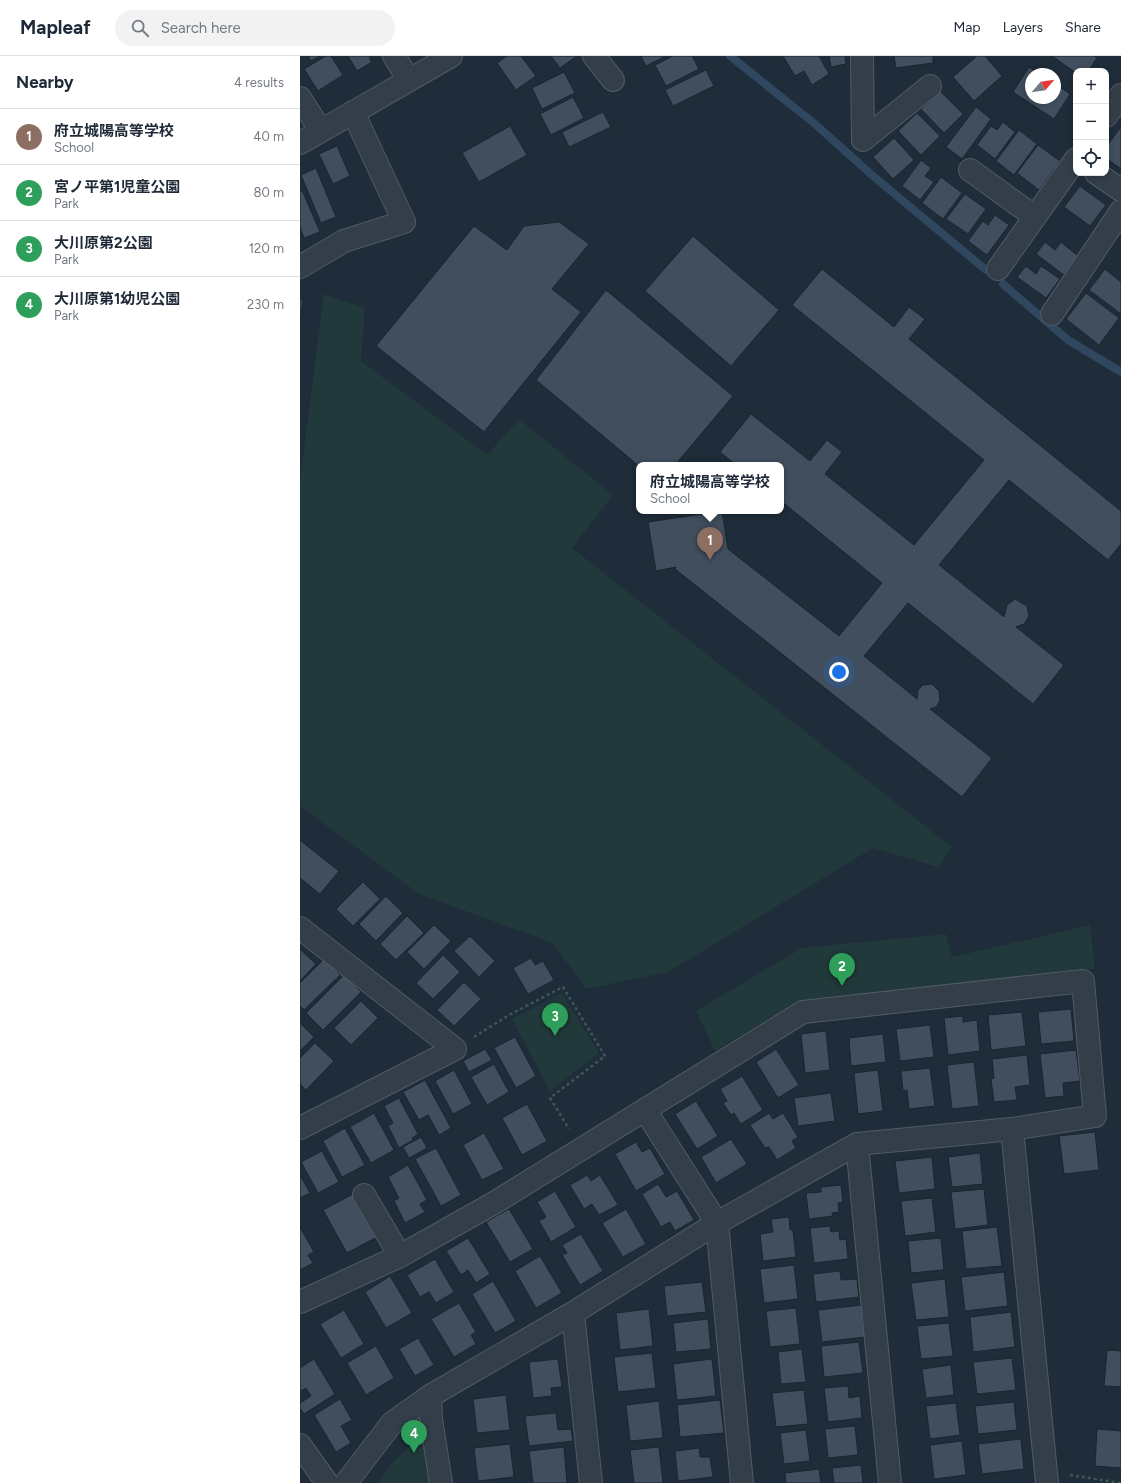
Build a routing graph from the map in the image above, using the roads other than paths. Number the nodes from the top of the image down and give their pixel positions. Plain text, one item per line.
1 (394, 56) edge
2 (450, 56) edge
3 (594, 56) edge
4 (862, 56) edge
5 (409, 80) junction
6 (613, 80) dead end
7 (930, 86) dead end
8 (1121, 95) edge
9 (300, 98) edge
10 (352, 112) junction
11 (1109, 112) edge
12 (321, 130) junction
13 (300, 143) edge
14 (1073, 163) edge
15 (970, 170) dead end
16 (1100, 176) edge
17 (1121, 190) edge
18 (1121, 211) edge
19 (1035, 217) junction
20 (300, 267) edge
21 (998, 269) dead end
22 (1052, 314) dead end
23 (300, 928) edge
24 (645, 1110) junction
25 (305, 1120) edge
26 (1012, 1129) junction
27 (857, 1144) junction
28 (364, 1195) dead end
29 (717, 1223) junction
30 (400, 1256) junction
31 (300, 1302) edge
32 (573, 1313) junction
33 (430, 1396) junction
34 (300, 1444) edge
35 (1046, 1477) edge
36 (327, 1483) edge
37 (346, 1483) edge
38 (441, 1483) edge
39 (591, 1483) edge
40 (742, 1483) edge
41 (890, 1483) edge

1 - 5 street
2 - 5 street
3 - 6 street
4 - 7 street
5 - 10 street
8 - 11 street
9 - 12 street
10 - 12 street
10 - 20 street
12 - 13 street
14 - 19 street
15 - 19 street
16 - 17 street
18 - 22 street
19 - 21 street
23 - 25 street
24 - 26 street
24 - 29 street
24 - 30 street
26 - 27 street
26 - 35 street
27 - 29 street
27 - 41 street
28 - 30 street
29 - 32 street
29 - 40 street
30 - 31 street
32 - 33 street
32 - 39 street
33 - 37 street
33 - 38 street
34 - 36 street

